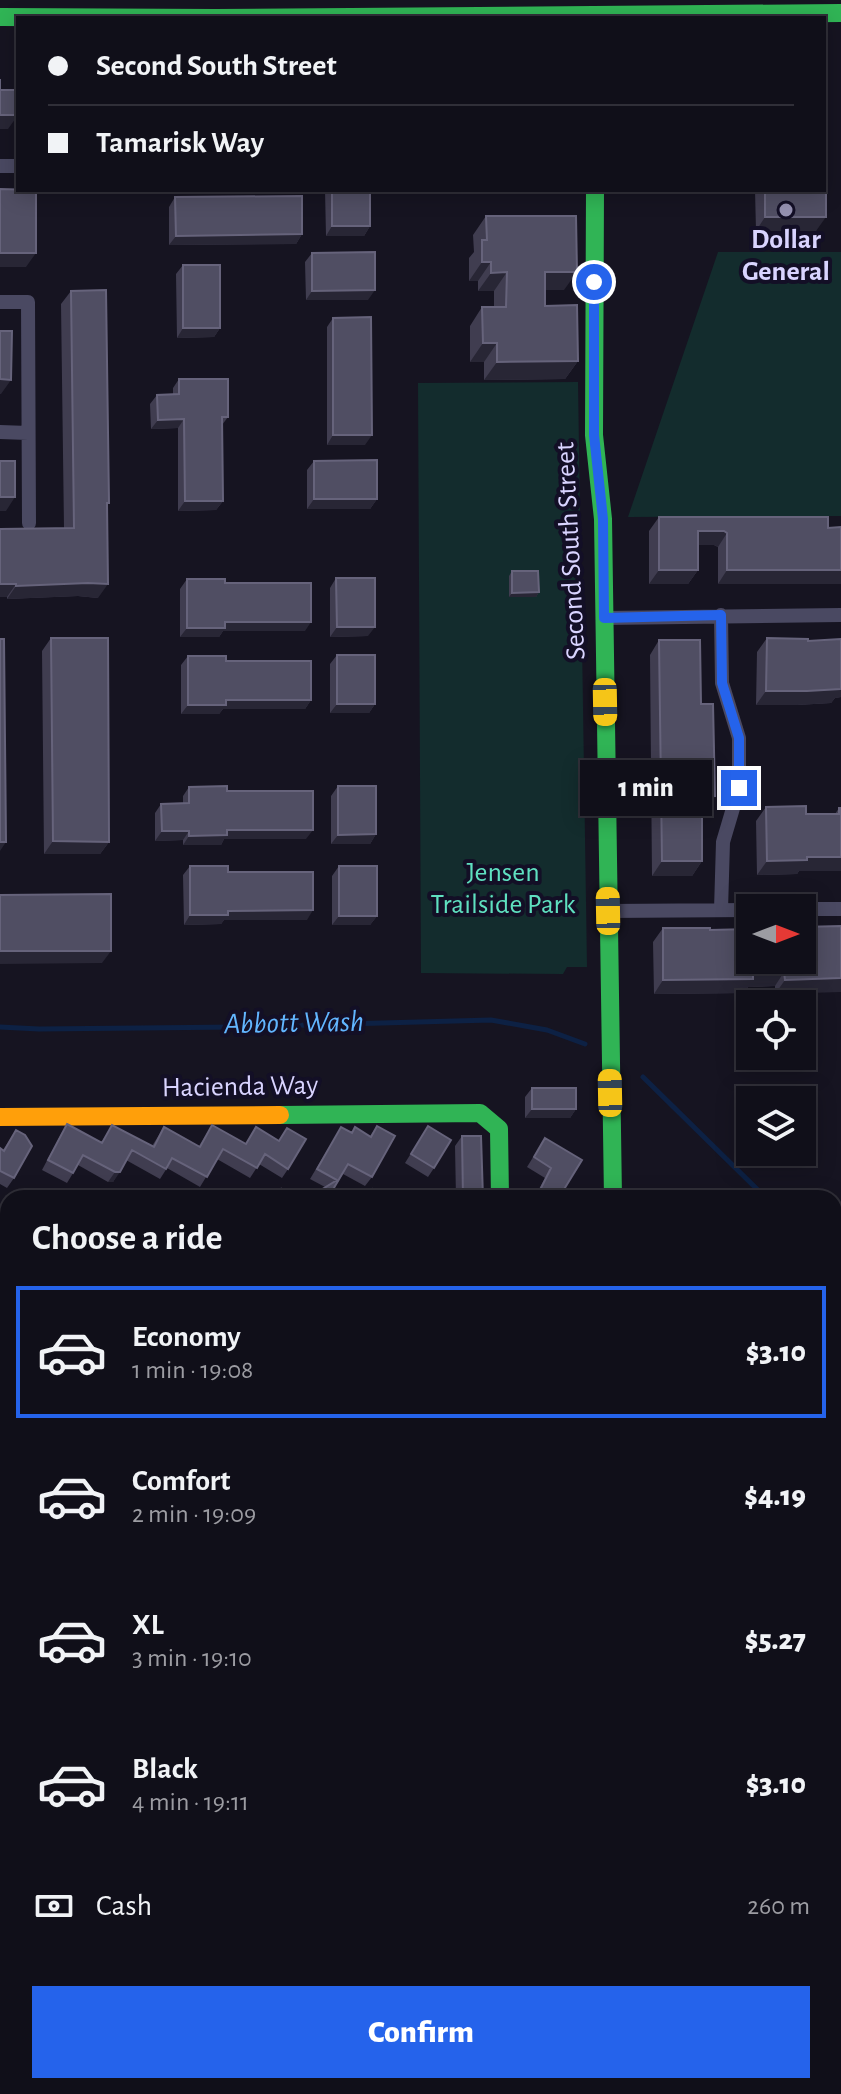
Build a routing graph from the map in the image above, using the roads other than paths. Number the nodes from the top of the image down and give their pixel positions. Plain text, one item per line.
1 (841, 13) edge
2 (660, 16) edge
3 (595, 192) edge
4 (0, 302) edge
5 (0, 432) edge
6 (28, 433) junction
7 (29, 523) dead end
8 (721, 615) junction
9 (841, 615) edge
10 (604, 618) junction
11 (816, 909) edge
12 (841, 909) edge
13 (721, 910) junction
14 (736, 910) edge
15 (608, 911) junction
16 (0, 1117) edge
17 (500, 1190) edge
18 (613, 1190) edge

1 - 2 street
3 - 10 street, Second South Street
4 - 6 street
5 - 6 street
6 - 7 street
8 - 9 street
8 - 10 street
8 - 13 street
10 - 15 street, Second South Street
11 - 12 street
13 - 14 street
13 - 15 street
15 - 18 street, Second South Street
16 - 17 street, Hacienda Way

